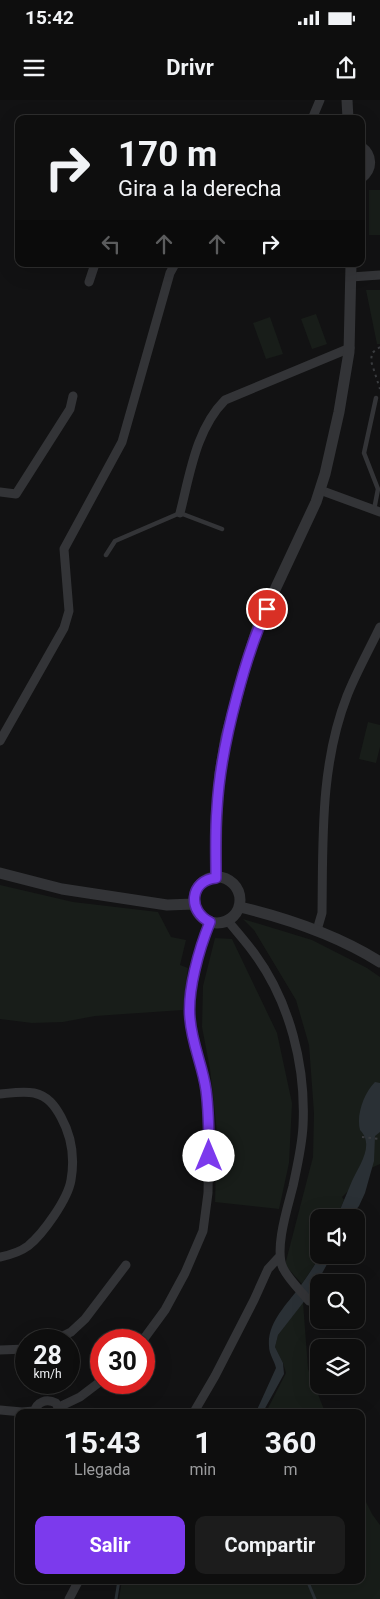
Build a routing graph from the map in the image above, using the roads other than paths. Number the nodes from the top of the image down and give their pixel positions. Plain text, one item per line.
1 (320, 100) edge
2 (347, 100) edge
3 (314, 115) edge
4 (348, 115) edge
5 (375, 157) edge
6 (365, 175) edge
7 (94, 267) edge
8 (173, 267) edge
9 (351, 267) edge
10 (380, 275) edge
11 (351, 276) junction
12 (89, 282) dead end
13 (350, 348) junction
14 (73, 396) dead end
15 (376, 398) dead end
16 (320, 490) junction
17 (0, 492) edge
18 (377, 511) edge
19 (180, 513) junction
20 (222, 529) dead end
21 (106, 555) dead end
22 (380, 627) edge
23 (0, 740) edge
24 (0, 873) edge
25 (216, 878) junction
26 (194, 904) junction
27 (240, 907) junction
28 (228, 921) junction
29 (210, 922) junction
30 (317, 930) junction
31 (380, 962) edge
32 (0, 1094) edge
33 (280, 1256) junction
34 (0, 1257) edge
35 (126, 1265) dead end
36 (309, 1301) dead end
37 (74, 1329) edge
38 (151, 1329) edge
39 (15, 1349) edge
40 (0, 1350) edge
41 (90, 1390) edge
42 (36, 1409) edge
43 (59, 1409) edge
44 (62, 1409) edge
45 (196, 1409) edge
46 (0, 1410) edge
47 (15, 1411) edge
48 (76, 1584) edge
49 (70, 1599) edge

1 - 3 street
2 - 4 street
5 - 6 street
7 - 12 street
8 - 23 street
9 - 11 street
10 - 11 street
11 - 13 street
13 - 16 street
13 - 19 street
14 - 17 street
15 - 18 lane
16 - 18 street
16 - 25 street
19 - 20 lane
19 - 21 lane
22 - 30 street
24 - 26 street
25 - 26 street
25 - 27 street
26 - 29 street
27 - 28 street
27 - 30 street
28 - 29 street
28 - 33 street
29 - 38 street
30 - 31 street
32 - 34 street
33 - 36 street
33 - 45 street
35 - 37 street
39 - 40 street
41 - 44 street
42 - 43 street
46 - 47 street
48 - 49 street

